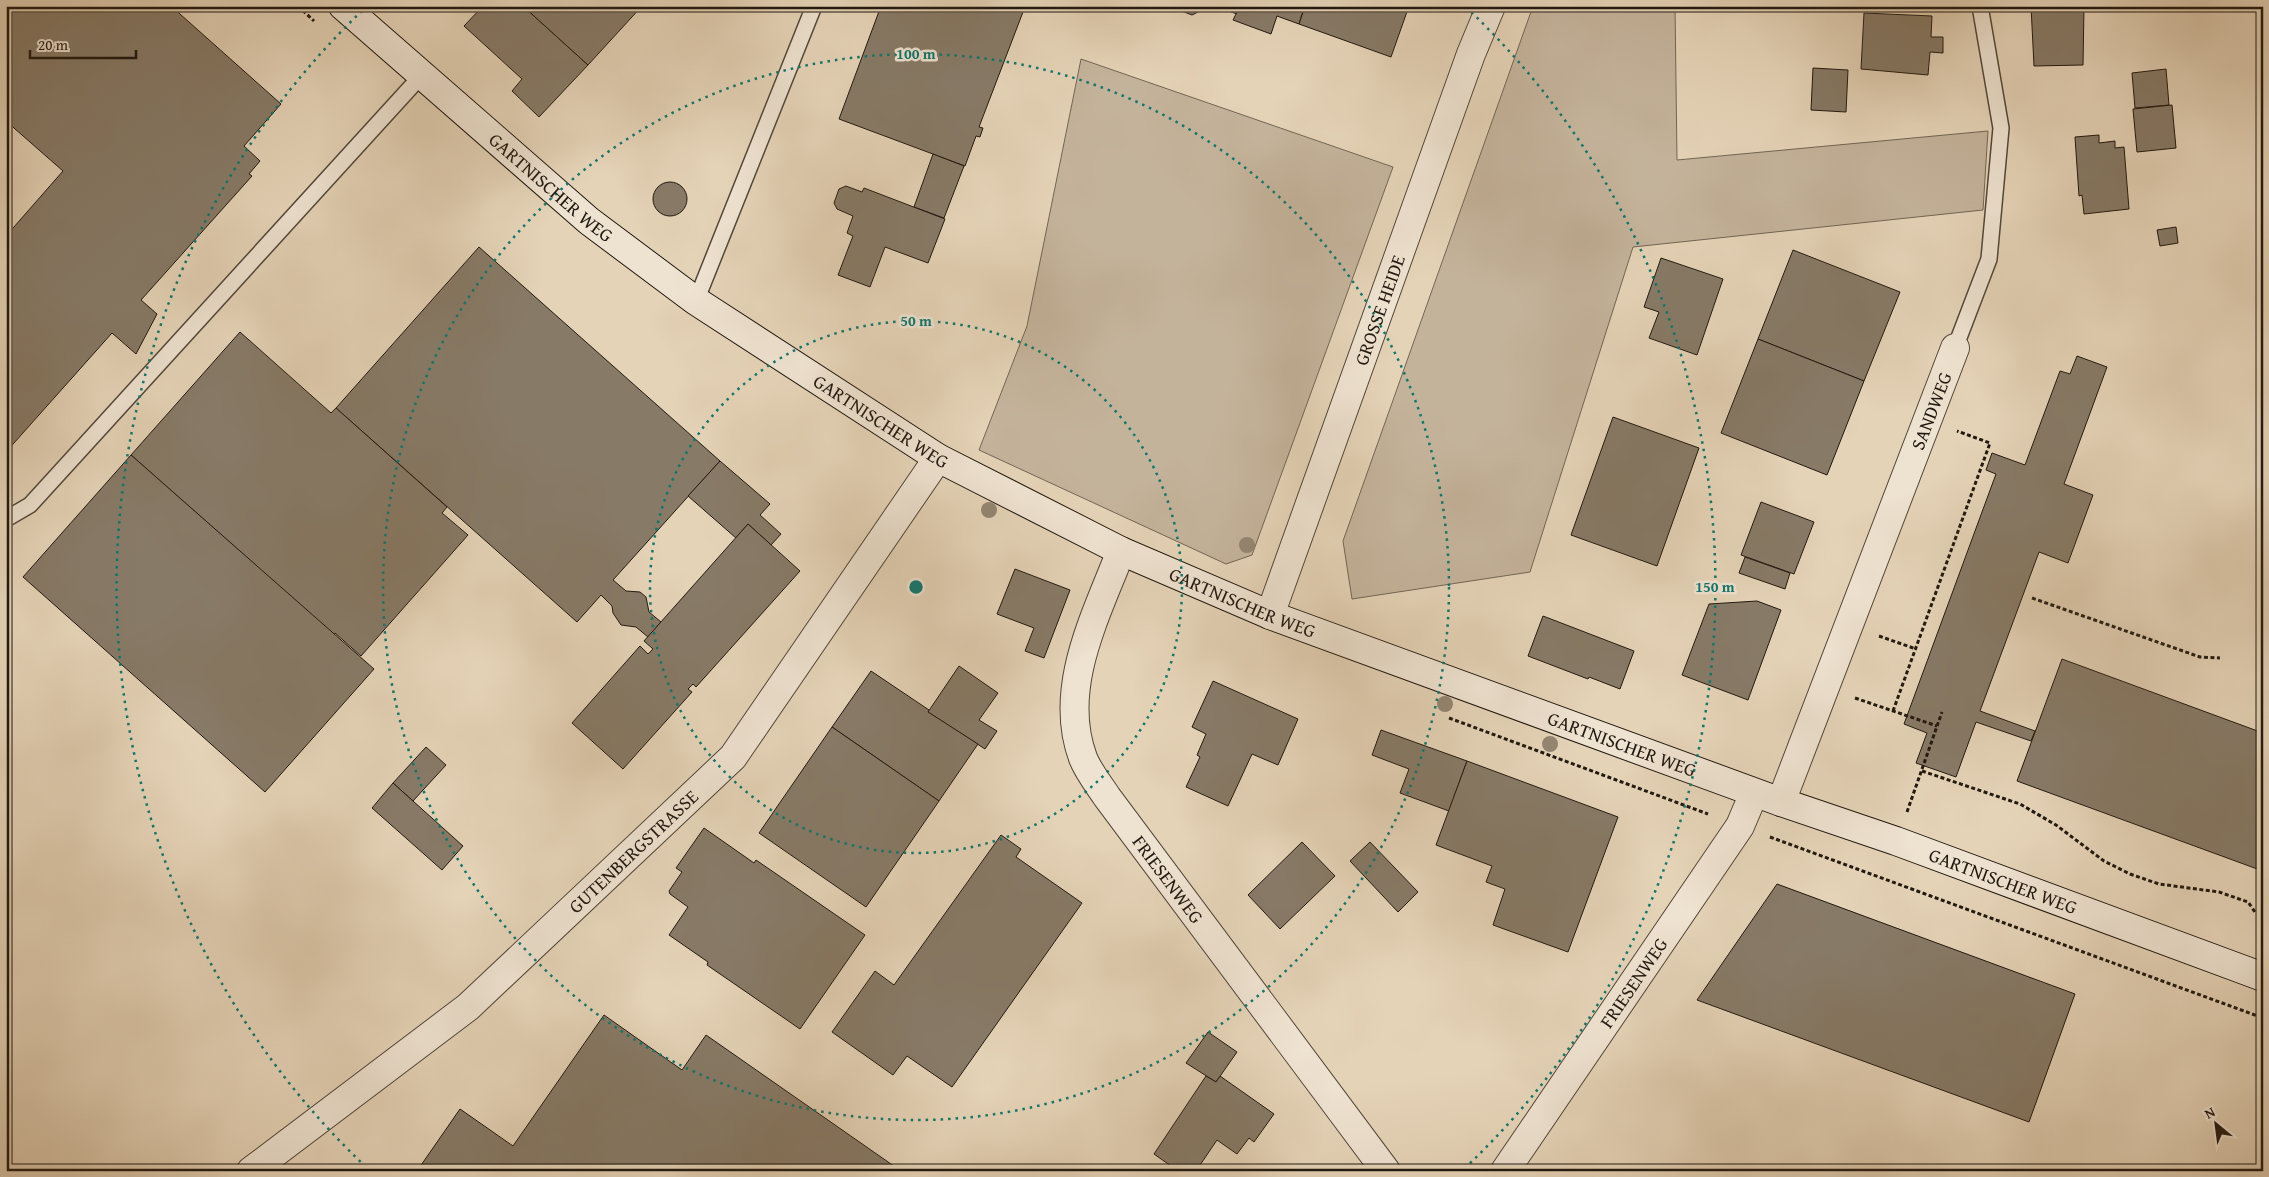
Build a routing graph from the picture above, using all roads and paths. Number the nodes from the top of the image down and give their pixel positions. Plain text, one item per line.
1 (343, 6) edge
2 (814, 6) edge
3 (1491, 6) edge
4 (1980, 6) edge
5 (421, 76) junction
6 (696, 301) junction
7 (1955, 348) joint
8 (1928, 421) junction
9 (938, 458) junction
10 (6, 519) edge
11 (1121, 551) junction
12 (2032, 598) dead end
13 (1270, 615) junction
14 (1850, 625) junction
15 (1916, 649) junction
16 (2220, 658) dead end
17 (1826, 688) junction
18 (1893, 711) junction
19 (1942, 712) dead end
20 (1937, 726) junction
21 (1922, 771) junction
22 (1754, 792) junction
23 (1781, 802) junction
24 (1896, 841) junction
25 (2255, 912) dead end
26 (2263, 977) edge
27 (251, 1171) edge
28 (1386, 1171) edge
29 (1505, 1171) edge

1 - 5 street, GARTNISCHER WEG
2 - 6 lane
3 - 13 street, GROSSE HEIDE
4 - 7 lane, SANDWEG
5 - 6 street, GARTNISCHER WEG
5 - 10 lane
6 - 9 street, GARTNISCHER WEG
7 - 8 street, SANDWEG
8 - 14 street, SANDWEG
8 - 15 path
9 - 11 street, GARTNISCHER WEG
9 - 27 street, GUTENBERGSTRASSE
11 - 13 street, GARTNISCHER WEG
11 - 28 street, FRIESENWEG
12 - 16 path
13 - 22 street, GARTNISCHER WEG
14 - 15 path
14 - 17 street, SANDWEG
15 - 18 path
17 - 18 path
17 - 23 street, SANDWEG
18 - 20 path
19 - 20 path
20 - 21 path
21 - 24 path
21 - 25 path
22 - 23 street, GARTNISCHER WEG
22 - 29 street, FRIESENWEG
23 - 24 street, GARTNISCHER WEG
24 - 26 street, GARTNISCHER WEG

